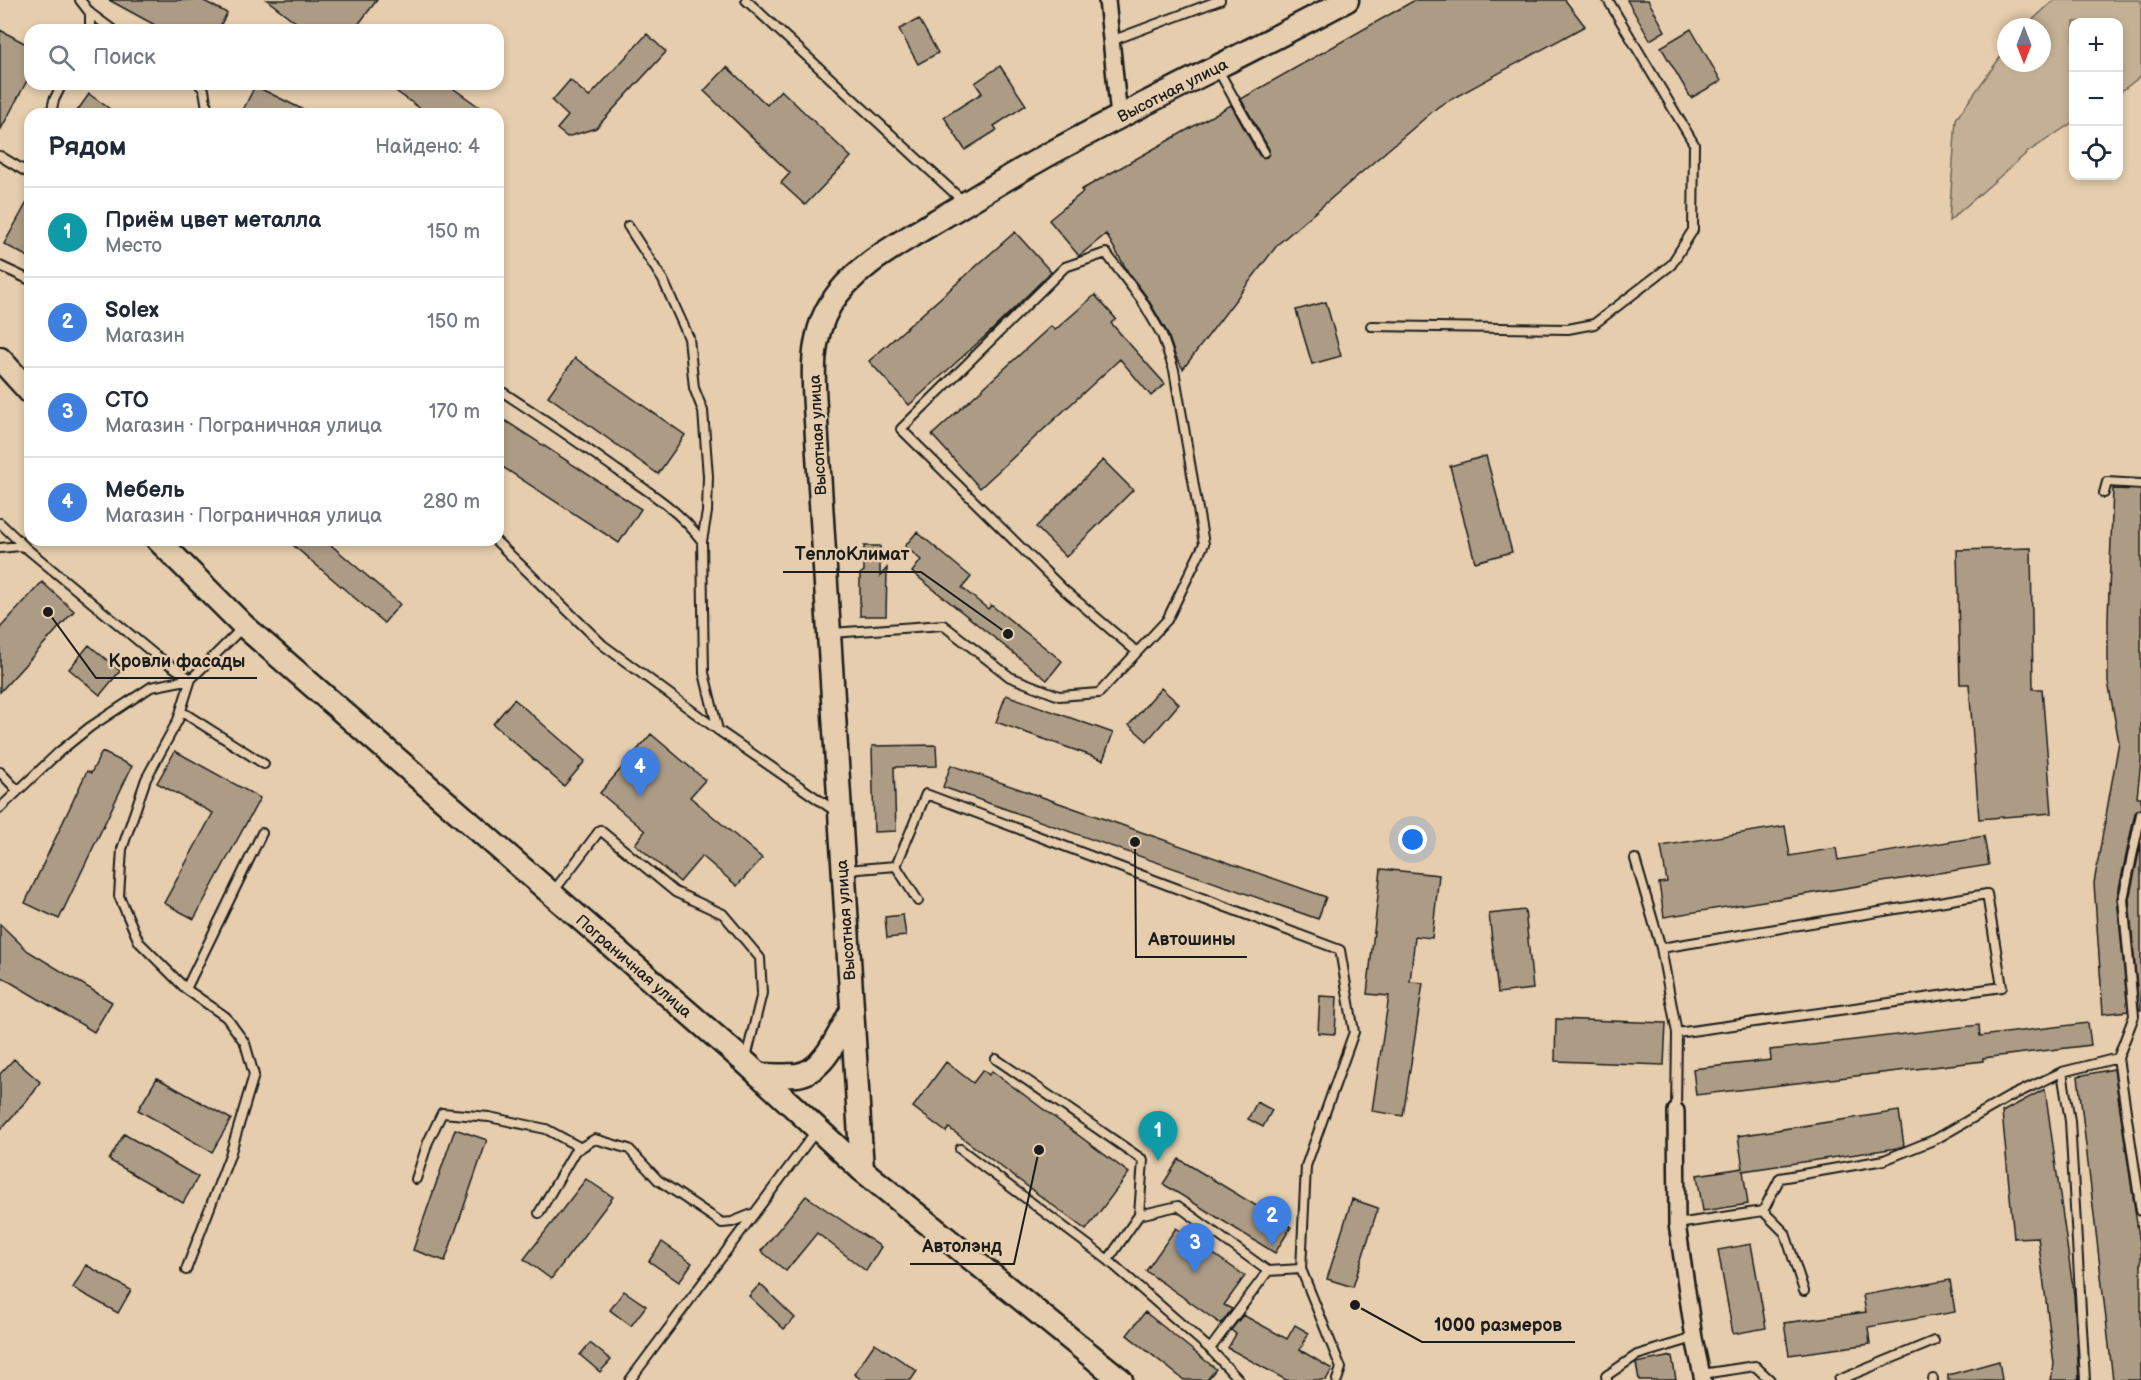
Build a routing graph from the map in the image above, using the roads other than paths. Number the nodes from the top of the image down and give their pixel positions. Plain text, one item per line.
1 (80, 0) edge
2 (746, 0) edge
3 (1107, 0) edge
4 (1220, 0) edge
5 (1347, 0) edge
6 (1608, 0) edge
7 (90, 13) junction
8 (90, 24) edge
9 (105, 24) edge
10 (1111, 41) junction
11 (1217, 67) junction
12 (59, 90) edge
13 (204, 90) edge
14 (52, 108) edge
15 (207, 108) edge
16 (1119, 117) junction
17 (1264, 152) dead end
18 (0, 156) edge
19 (24, 170) edge
20 (965, 203) junction
21 (628, 226) dead end
22 (0, 266) edge
23 (24, 277) edge
24 (1371, 326) dead end
25 (0, 359) edge
26 (24, 385) edge
27 (504, 393) edge
28 (2141, 484) edge
29 (2104, 493) dead end
30 (0, 523) edge
31 (702, 541) junction
32 (24, 545) edge
33 (164, 546) edge
34 (501, 546) edge
35 (0, 548) edge
36 (27, 548) joint
37 (244, 626) junction
38 (828, 634) junction
39 (1137, 652) junction
40 (190, 679) junction
41 (181, 711) junction
42 (718, 730) junction
43 (264, 764) dead end
44 (0, 772) edge
45 (18, 791) junction
46 (0, 808) edge
47 (839, 814) junction
48 (2141, 814) edge
49 (262, 833) dead end
50 (1635, 859) dead end
51 (896, 866) junction
52 (842, 870) junction
53 (552, 893) junction
54 (918, 901) dead end
55 (1660, 948) junction
56 (186, 989) junction
57 (851, 1012) junction
58 (1677, 1033) junction
59 (2118, 1058) junction
60 (996, 1059) dead end
61 (752, 1069) junction
62 (2062, 1072) junction
63 (1676, 1111) joint
64 (817, 1130) junction
65 (581, 1148) junction
66 (960, 1149) dead end
67 (862, 1170) junction
68 (416, 1179) dead end
69 (1763, 1211) junction
70 (2141, 1211) edge
71 (540, 1214) dead end
72 (753, 1214) junction
73 (1139, 1215) junction
74 (1677, 1224) junction
75 (1108, 1260) junction
76 (1301, 1269) junction
77 (186, 1270) dead end
78 (1268, 1271) junction
79 (1804, 1292) dead end
80 (1694, 1338) junction
81 (1934, 1341) dead end
82 (1210, 1348) junction
83 (1702, 1377) edge
84 (630, 1380) edge
85 (1119, 1380) edge
86 (1239, 1380) edge
87 (1337, 1380) edge
88 (1607, 1380) edge
89 (1770, 1380) edge
90 (1839, 1380) edge
91 (2085, 1380) edge

1 - 7 lane
2 - 20 lane
3 - 10 street
4 - 10 lane
5 - 11 street, Высотная улица
6 - 24 lane
7 - 8 lane
7 - 9 lane
10 - 16 street
11 - 16 street, Высотная улица
11 - 17 lane
12 - 14 lane
13 - 15 lane
16 - 20 street, Высотная улица
18 - 19 lane
20 - 38 street, Высотная улица
21 - 31 lane
22 - 23 lane
25 - 26 street
27 - 31 lane
28 - 29 lane
30 - 32 lane
31 - 42 lane
33 - 37 street, Пограничная улица
34 - 42 lane
35 - 36 lane
36 - 40 lane
37 - 40 lane
37 - 53 street, Пограничная улица
38 - 39 lane
38 - 47 street, Высотная улица
39 - 39 lane
40 - 41 lane
40 - 45 lane
41 - 43 lane
41 - 56 lane
42 - 47 lane
44 - 45 lane
45 - 46 lane
47 - 52 street, Высотная улица
48 - 59 lane
49 - 56 lane
50 - 55 lane
51 - 52 lane
51 - 54 lane
51 - 76 lane
52 - 57 street, Высотная улица
53 - 61 street, Пограничная улица
53 - 61 lane
55 - 58 lane
55 - 58 lane
56 - 77 lane
57 - 61 street
57 - 67 street, Высотная улица
58 - 63 lane
59 - 62 lane
59 - 70 lane
60 - 73 lane
61 - 64 street, Пограничная улица
62 - 69 lane
62 - 91 lane
63 - 74 street
64 - 67 street, Пограничная улица
64 - 72 lane
65 - 68 lane
65 - 71 lane
65 - 72 lane
66 - 75 lane
67 - 85 street, Пограничная улица
69 - 74 lane
69 - 79 lane
72 - 84 lane
73 - 75 lane
73 - 78 lane
74 - 80 street
75 - 82 lane
76 - 78 lane
76 - 87 lane
78 - 82 lane
80 - 83 street
80 - 88 lane
81 - 90 lane
82 - 86 lane
83 - 89 lane

